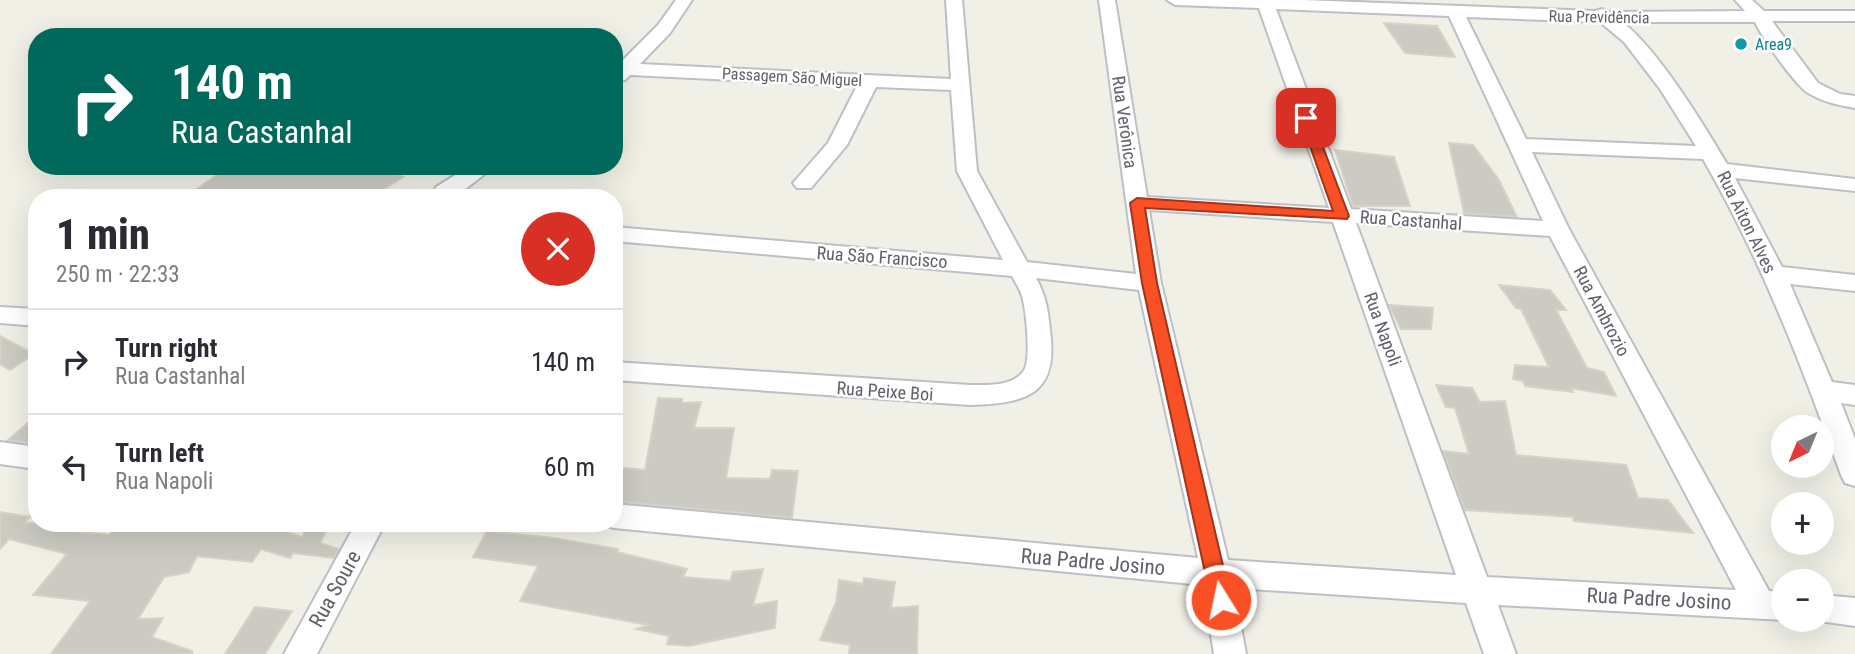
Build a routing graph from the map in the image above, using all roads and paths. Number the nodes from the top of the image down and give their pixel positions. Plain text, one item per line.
1 (684, 0) edge
2 (954, 0) edge
3 (1107, 0) edge
4 (1175, 0) edge
5 (1590, 0) edge
6 (1743, 0) edge
7 (1266, 4) junction
8 (1400, 5) edge
9 (1456, 13) junction
10 (1855, 16) edge
11 (1605, 17) junction
12 (1762, 19) junction
13 (623, 71) edge
14 (623, 74) edge
15 (869, 81) junction
16 (959, 85) junction
17 (1855, 102) edge
18 (1519, 145) junction
19 (1716, 161) junction
20 (470, 175) edge
21 (804, 183) dead end
22 (1855, 185) edge
23 (448, 189) edge
24 (1137, 203) junction
25 (1342, 216) junction
26 (1558, 229) junction
27 (623, 235) edge
28 (1016, 266) junction
29 (1773, 274) junction
30 (1149, 283) junction
31 (1855, 283) edge
32 (0, 315) edge
33 (28, 317) edge
34 (623, 372) edge
35 (1824, 390) junction
36 (1855, 395) edge
37 (0, 453) edge
38 (28, 457) edge
39 (1855, 475) edge
40 (623, 517) edge
41 (366, 532) edge
42 (1216, 573) junction
43 (1477, 590) junction
44 (1771, 605) edge
45 (1834, 610) edge
46 (1855, 612) edge
47 (300, 654) edge
48 (1230, 654) edge
49 (1500, 654) edge

1 - 13 street
2 - 16 street, Rua Peixe Boi
3 - 24 street, Rua Verônica
4 - 7 street, Rua Previdência
5 - 11 street, Rua Aiton Alves
6 - 12 street
7 - 8 street, Rua Previdência
7 - 25 street, Rua Napoli
8 - 9 street, Rua Previdência
9 - 11 street, Rua Previdência
9 - 18 street, Rua Ambrozio
10 - 12 street, Rua Previdência
11 - 12 street, Rua Previdência
11 - 19 street, Rua Aiton Alves
12 - 17 street
14 - 15 street, Passagem São Miguel
15 - 16 street, Passagem São Miguel
15 - 21 street
16 - 28 street, Rua Peixe Boi
18 - 19 street
18 - 26 street, Rua Ambrozio
19 - 22 street
19 - 29 street, Rua Aiton Alves
20 - 23 street
24 - 25 street, Rua Castanhal
24 - 30 street, Rua Verônica
25 - 26 street, Rua Castanhal
25 - 43 street, Rua Napoli
26 - 44 street, Rua Ambrozio
27 - 28 street, Rua São Francisco
28 - 30 street, Rua São Francisco
28 - 34 street, Rua Peixe Boi
29 - 31 street
29 - 35 street, Rua Aiton Alves
30 - 42 street, Rua Verônica
32 - 33 street
35 - 36 street
35 - 39 street, Rua Aiton Alves
37 - 38 street
40 - 42 street, Rua Padre Josino
41 - 47 street, Rua Soure
42 - 43 street, Rua Padre Josino
42 - 48 street, Rua Verônica
43 - 44 street, Rua Padre Josino
43 - 49 street, Rua Napoli
45 - 46 street

